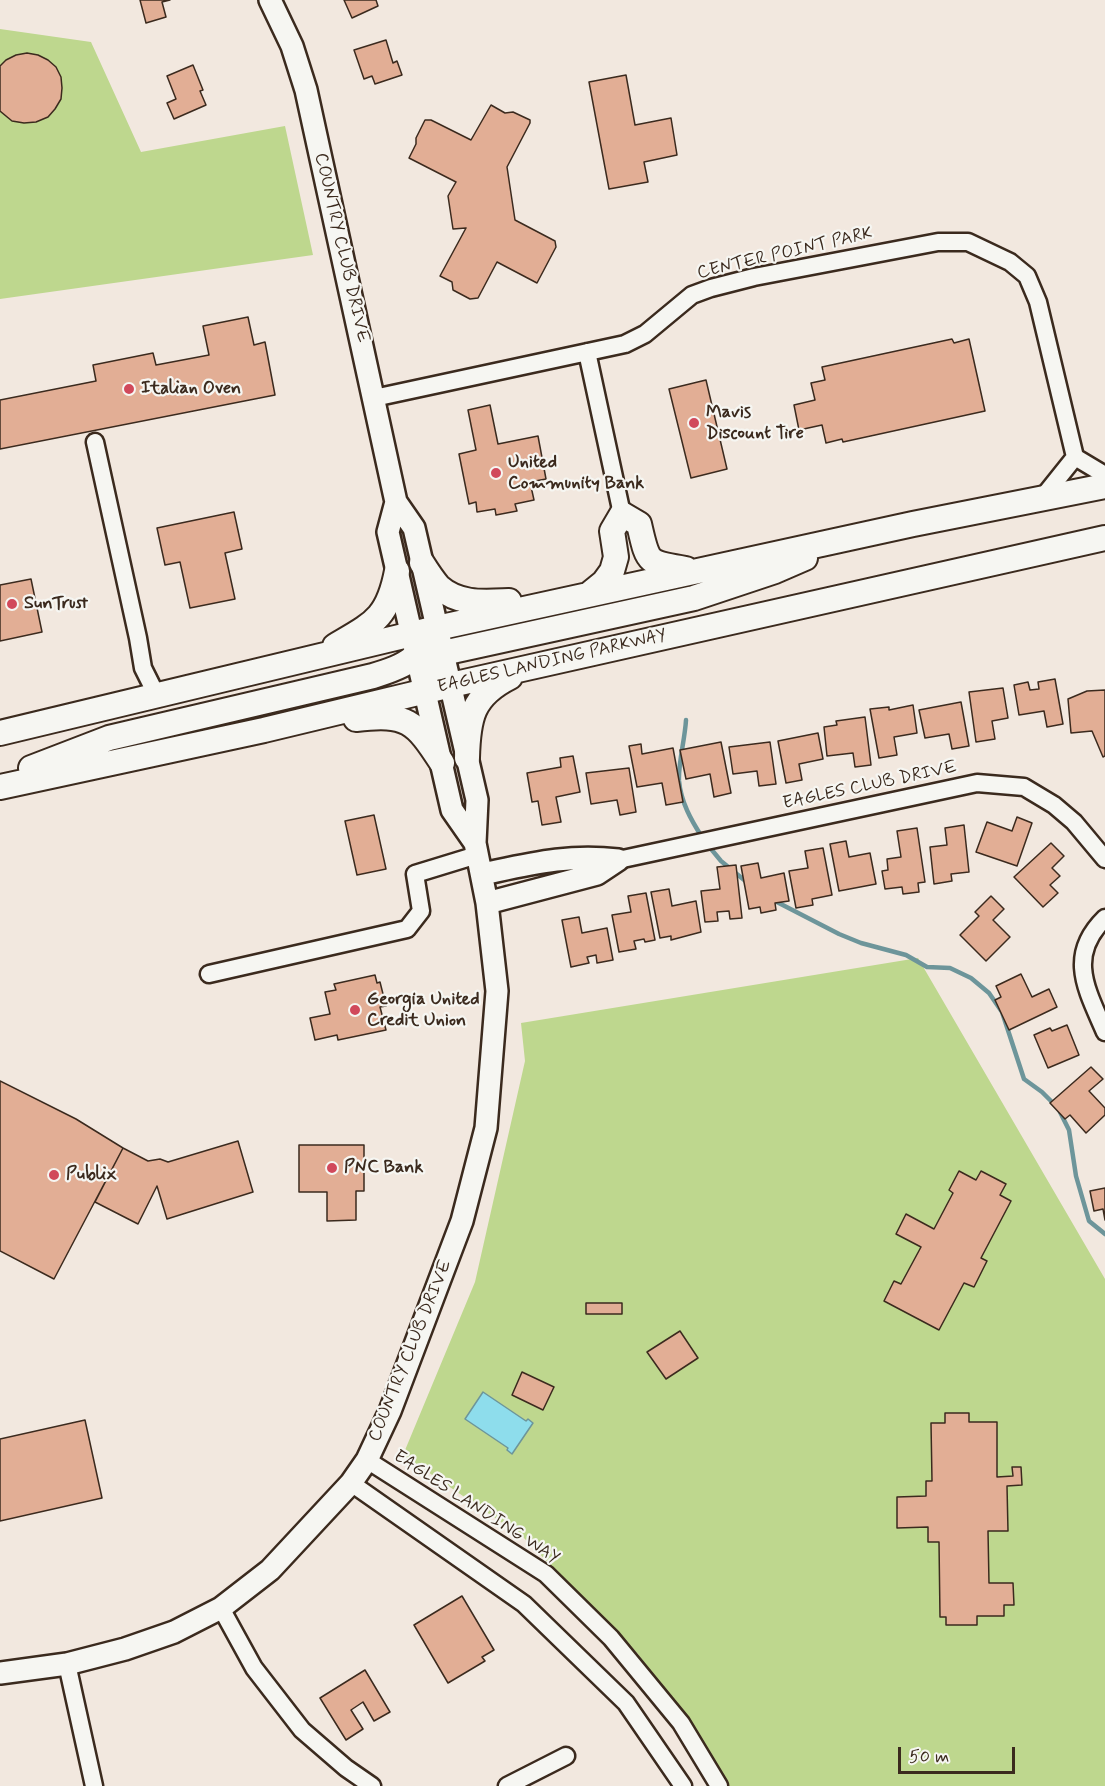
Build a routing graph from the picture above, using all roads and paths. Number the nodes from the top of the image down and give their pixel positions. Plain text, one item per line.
1 (270, 0) edge
2 (587, 352) junction
3 (374, 398) junction
4 (95, 442) dead end
5 (1075, 457) junction
6 (1105, 475) edge
7 (1105, 486) edge
8 (1043, 497) junction
9 (396, 502) junction
10 (622, 514) junction
11 (851, 537) junction
12 (1105, 538) edge
13 (422, 563) junction
14 (397, 571) junction
15 (698, 571) junction
16 (590, 595) junction
17 (438, 628) junction
18 (414, 645) junction
19 (443, 653) junction
20 (316, 658) junction
21 (531, 667) junction
22 (451, 685) junction
23 (425, 691) junction
24 (157, 696) junction
25 (264, 730) junction
26 (0, 734) edge
27 (468, 758) junction
28 (442, 763) junction
29 (0, 780) edge
30 (0, 787) edge
31 (478, 858) junction
32 (1105, 859) edge
33 (618, 860) junction
34 (487, 903) junction
35 (1105, 918) edge
36 (209, 974) dead end
37 (1105, 1032) edge
38 (367, 1460) junction
39 (351, 1484) junction
40 (221, 1608) junction
41 (67, 1664) junction
42 (0, 1673) edge
43 (566, 1756) dead end
44 (94, 1786) edge
45 (372, 1786) edge
46 (507, 1786) edge
47 (683, 1786) edge
48 (719, 1786) edge

1 - 3 street, COUNTRY CLUB DRIVE
2 - 3 street, CENTER POINT PARK
2 - 5 street, CENTER POINT PARK
2 - 10 street
3 - 9 street, COUNTRY CLUB DRIVE
4 - 24 street
5 - 6 street
5 - 8 street
7 - 8 main road
8 - 11 main road
9 - 13 street, COUNTRY CLUB DRIVE
9 - 14 street, COUNTRY CLUB DRIVE
10 - 15 main road
10 - 16 main road
11 - 15 main road
11 - 19 main road
12 - 21 main road, EAGLES LANDING PARKWAY
13 - 16 main road
13 - 17 street, COUNTRY CLUB DRIVE
14 - 18 street, COUNTRY CLUB DRIVE
14 - 20 main road
15 - 16 main road
16 - 17 main road
17 - 18 main road
17 - 19 street, COUNTRY CLUB DRIVE
18 - 20 main road
18 - 23 street, COUNTRY CLUB DRIVE
18 - 29 main road
19 - 22 street, COUNTRY CLUB DRIVE
19 - 23 main road
20 - 24 main road
21 - 22 main road, EAGLES LANDING PARKWAY
21 - 27 main road
22 - 23 main road, EAGLES LANDING PARKWAY
22 - 27 street, COUNTRY CLUB DRIVE
23 - 25 main road, EAGLES LANDING PARKWAY
23 - 28 street, COUNTRY CLUB DRIVE
24 - 26 main road
25 - 28 main road
25 - 30 main road, EAGLES LANDING PARKWAY
27 - 31 street, COUNTRY CLUB DRIVE
28 - 31 street, COUNTRY CLUB DRIVE
31 - 33 street
31 - 34 street, COUNTRY CLUB DRIVE
31 - 36 street
32 - 33 street, EAGLES CLUB DRIVE
33 - 34 street
34 - 38 street, COUNTRY CLUB DRIVE
35 - 37 street
38 - 39 street, COUNTRY CLUB DRIVE
38 - 48 street, EAGLES LANDING WAY
39 - 40 street, COUNTRY CLUB DRIVE
39 - 47 street
40 - 41 street, COUNTRY CLUB DRIVE
40 - 45 street
41 - 42 street, COUNTRY CLUB DRIVE
41 - 44 street
43 - 46 street

